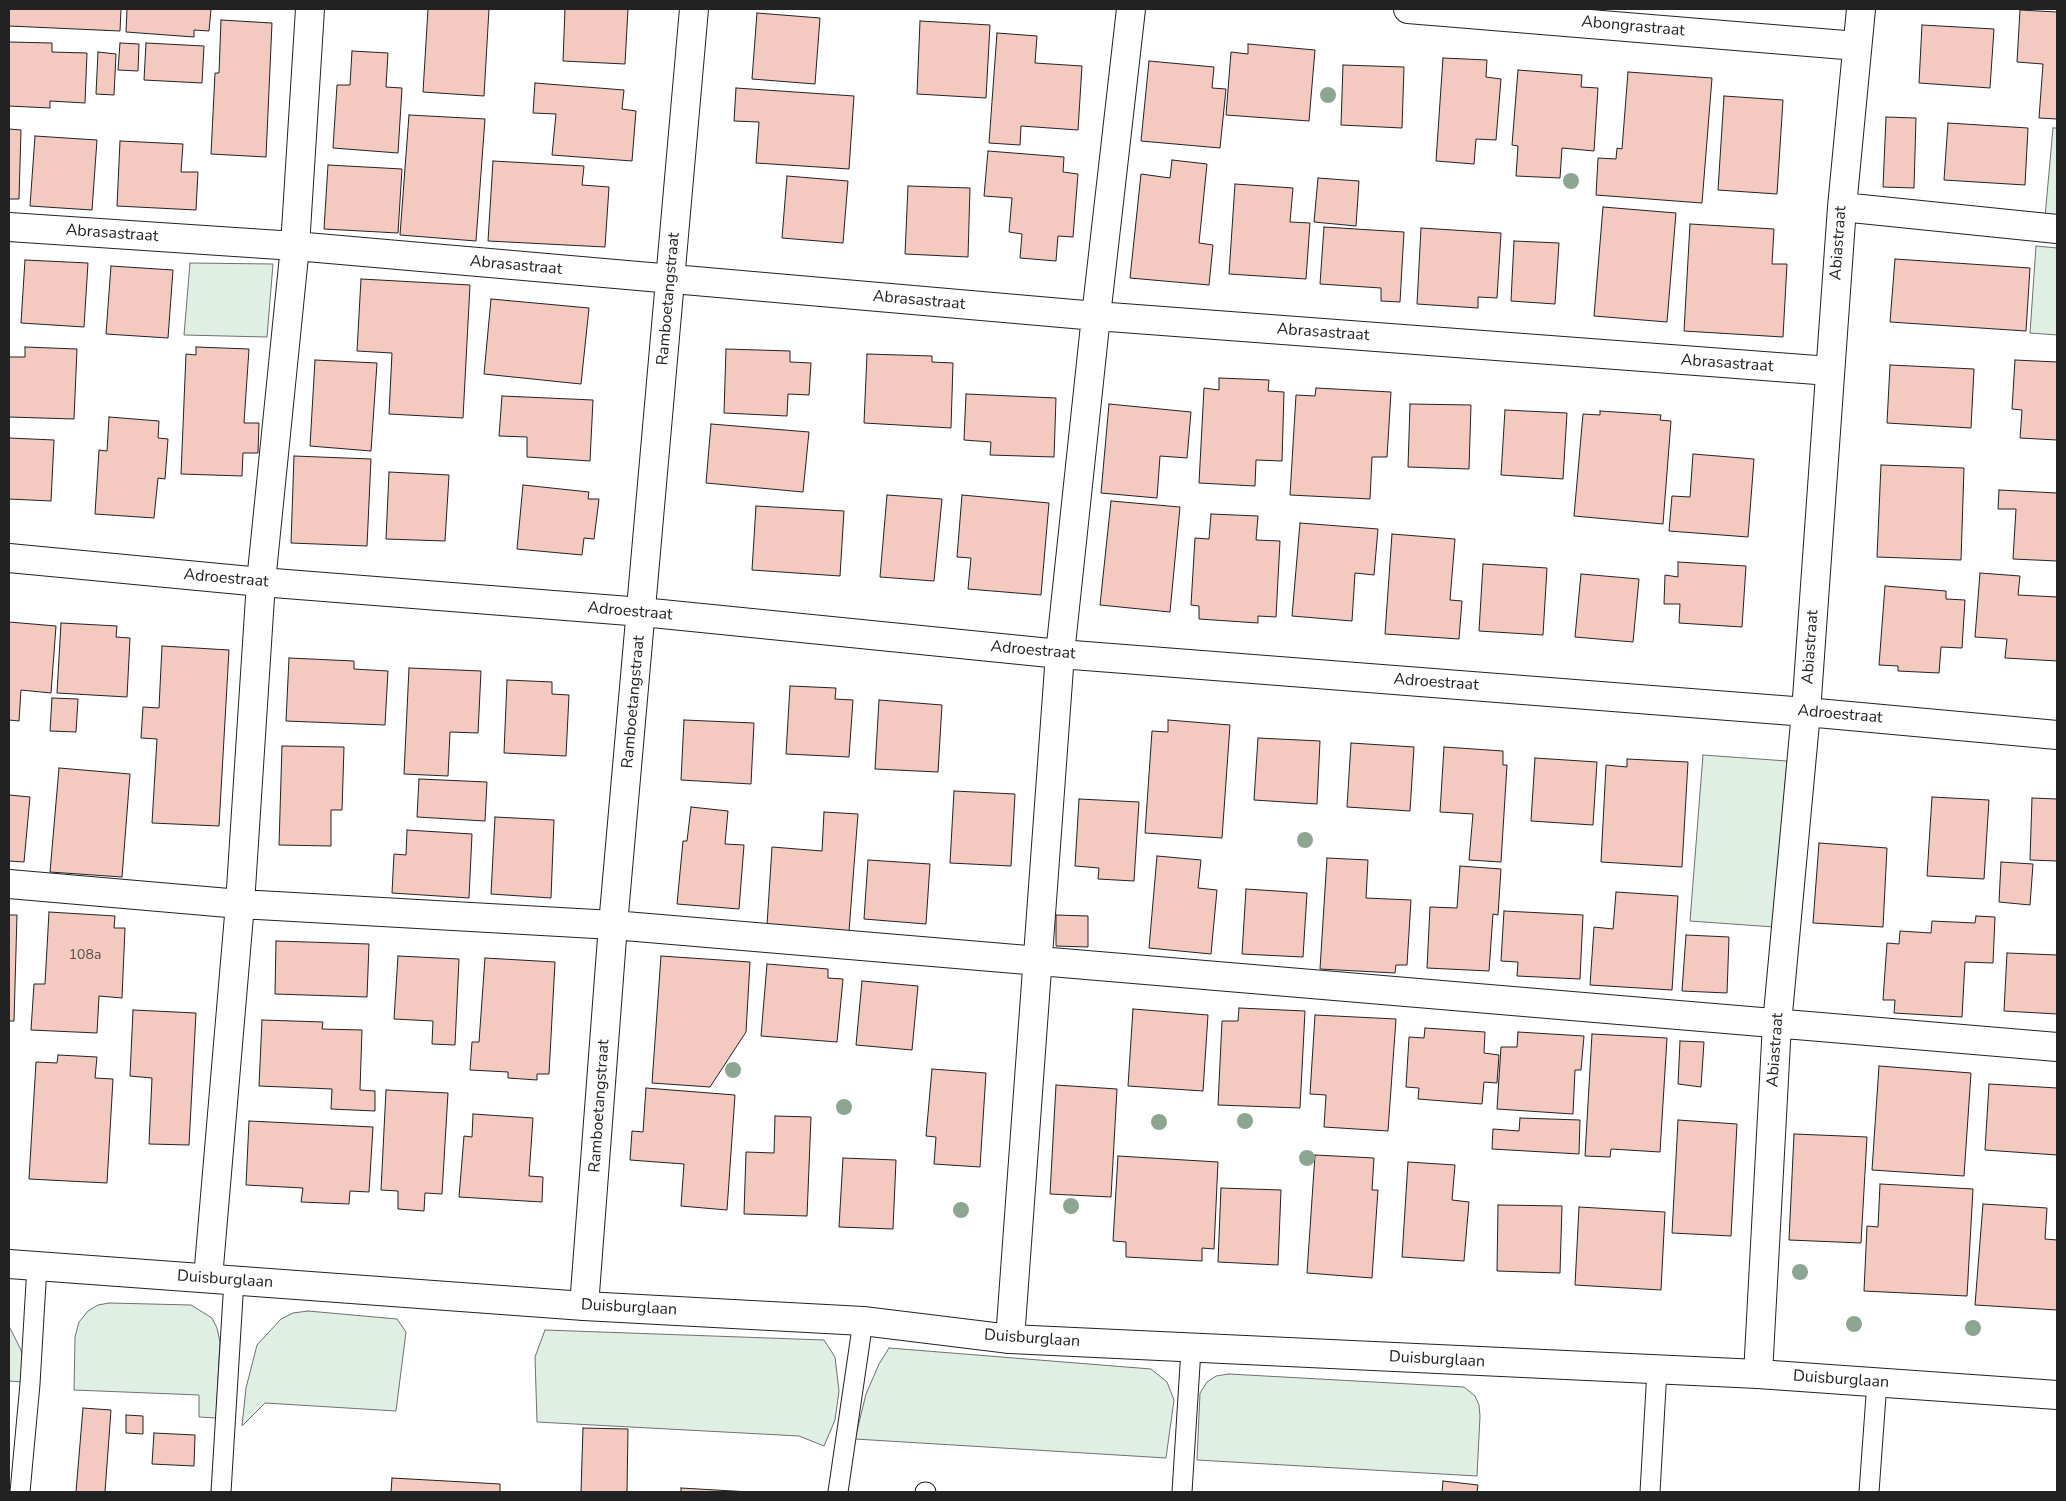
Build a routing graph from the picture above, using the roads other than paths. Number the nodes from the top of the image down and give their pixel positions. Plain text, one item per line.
1 (310, 9) edge
2 (694, 9) edge
3 (1131, 9) edge
4 (1408, 9) edge
5 (1861, 9) edge
6 (1857, 46) junction
7 (1842, 207) junction
8 (9, 227) edge
9 (2057, 229) edge
10 (295, 246) junction
11 (671, 280) junction
12 (1096, 316) junction
13 (1830, 371) junction
14 (9, 558) edge
15 (261, 582) junction
16 (642, 612) junction
17 (1060, 654) junction
18 (1806, 712) junction
19 (2057, 735) edge
20 (9, 884) edge
21 (240, 904) junction
22 (613, 925) junction
23 (1037, 961) junction
24 (1777, 1024) junction
25 (2057, 1047) edge
26 (9, 1264) edge
27 (37, 1266) junction
28 (221, 1279) junction
29 (584, 1306) junction
30 (863, 1321) junction
31 (1010, 1339) junction
32 (1191, 1349) junction
33 (1657, 1370) junction
34 (1758, 1374) junction
35 (1877, 1382) junction
36 (2057, 1395) edge
37 (20, 1492) edge
38 (220, 1492) edge
39 (838, 1492) edge
40 (1182, 1492) edge
41 (1650, 1492) edge
42 (1869, 1492) edge

1 - 10 street
2 - 11 street, Ramboetangstraat
3 - 12 street
4 - 6 street, Abongrastraat
5 - 6 street, Abiastraat
6 - 7 street, Abiastraat
7 - 9 street
7 - 13 street, Abiastraat
8 - 10 street, Abrasastraat
10 - 11 street, Abrasastraat
10 - 15 street
11 - 12 street, Abrasastraat
11 - 16 street, Ramboetangstraat
12 - 13 street, Abrasastraat
12 - 17 street
13 - 18 street, Abiastraat
14 - 15 street, Adroestraat
15 - 16 street, Adroestraat
15 - 21 street
16 - 17 street, Adroestraat
16 - 22 street, Ramboetangstraat
17 - 18 street, Adroestraat
17 - 23 street
18 - 19 street, Adroestraat
18 - 24 street, Abiastraat
20 - 21 street
21 - 22 street
21 - 28 street
22 - 23 street
22 - 29 street, Ramboetangstraat
23 - 24 street
23 - 31 street
24 - 25 street
24 - 34 street, Abiastraat
26 - 27 street, Duisburglaan
27 - 28 street, Duisburglaan
27 - 37 lane
28 - 29 street, Duisburglaan
28 - 38 lane
29 - 30 street, Duisburglaan
30 - 31 street, Duisburglaan
30 - 39 lane
31 - 32 street, Duisburglaan
32 - 33 street, Duisburglaan
32 - 40 lane
33 - 34 street, Duisburglaan
33 - 41 lane
34 - 35 street, Duisburglaan
35 - 36 street, Duisburglaan
35 - 42 lane

